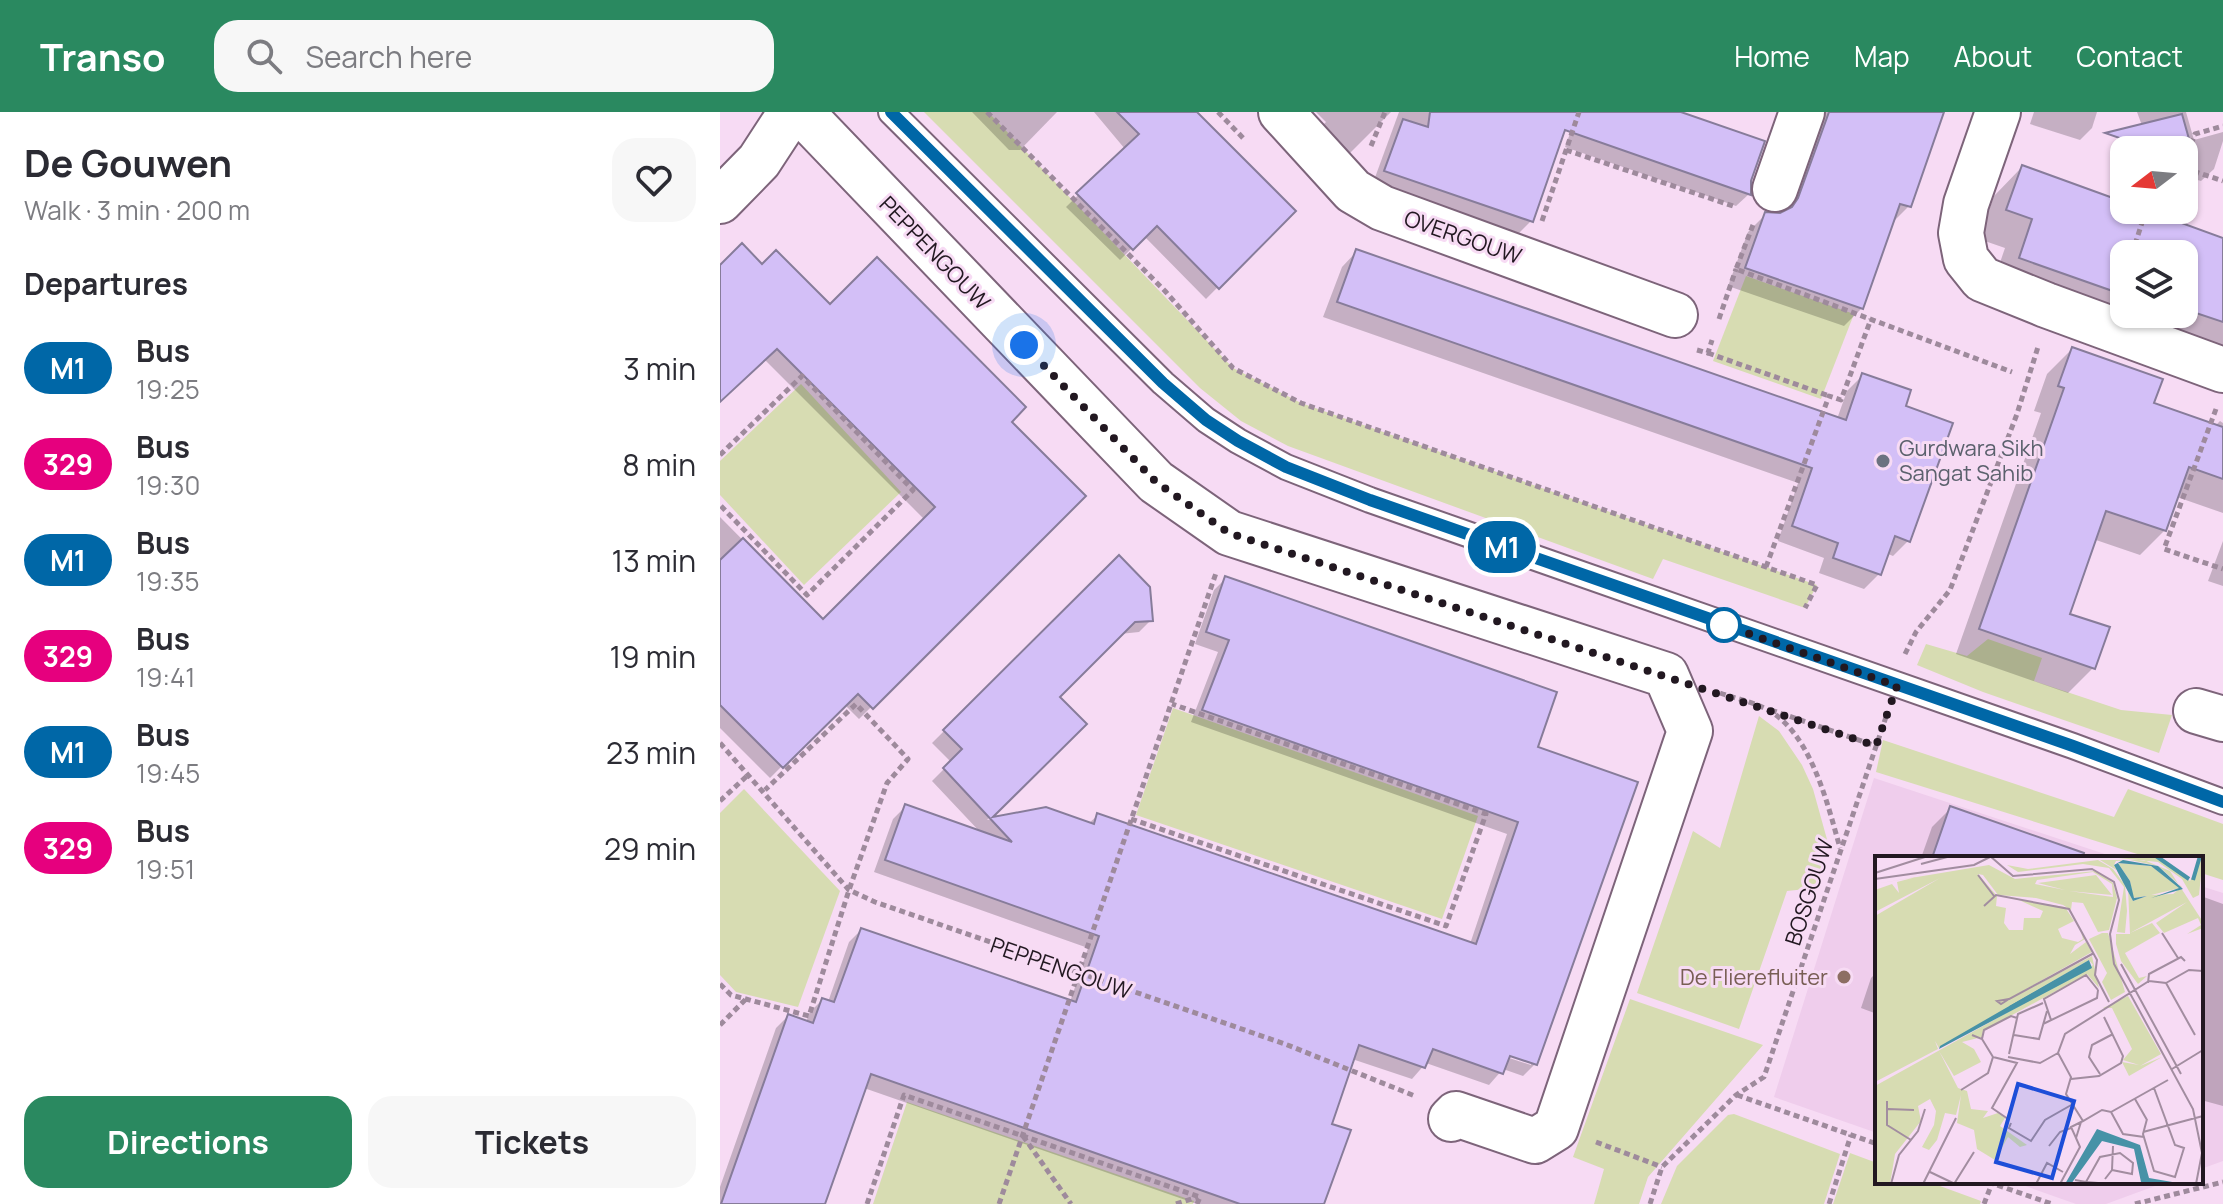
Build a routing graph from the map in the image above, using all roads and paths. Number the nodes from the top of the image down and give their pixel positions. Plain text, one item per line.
1 (791, 112) edge
2 (801, 112) edge
3 (891, 112) edge
4 (987, 112) edge
5 (1281, 112) edge
6 (1579, 112) edge
7 (1802, 112) edge
8 (1998, 112) edge
9 (2223, 126) edge
10 (2194, 136) edge
11 (1566, 150) junction
12 (2198, 171) edge
13 (2223, 181) edge
14 (720, 201) edge
15 (1758, 204) junction
16 (1528, 260) junction
17 (2046, 305) junction
18 (1675, 315) dead end
19 (1871, 319) junction
20 (1708, 353) dead end
21 (2012, 372) dead end
22 (2220, 387) edge
23 (1829, 396) junction
24 (720, 455) edge
25 (720, 505) edge
26 (1229, 533) junction
27 (1766, 567) junction
28 (2223, 569) edge
29 (1805, 608) dead end
30 (1666, 675) junction
31 (1897, 686) junction
32 (1172, 704) junction
33 (1764, 707) junction
34 (720, 743) edge
35 (1876, 746) junction
36 (749, 774) junction
37 (765, 791) junction
38 (720, 801) edge
39 (2223, 802) edge
40 (1131, 819) junction
41 (1840, 848) junction
42 (849, 890) junction
43 (1077, 974) junction
44 (720, 984) edge
45 (746, 999) junction
46 (720, 1025) edge
47 (1736, 1095) junction
48 (1454, 1116) joint
49 (1556, 1128) junction
50 (1022, 1135) junction
51 (1851, 1135) junction
52 (1875, 1143) edge
53 (1662, 1167) junction
54 (2223, 1182) edge
55 (1990, 1184) edge
56 (1993, 1184) edge
57 (1200, 1197) junction
58 (867, 1204) edge
59 (999, 1204) edge
60 (1071, 1204) edge
61 (1176, 1204) edge
62 (1197, 1204) edge
63 (1650, 1204) edge
64 (1829, 1204) edge
65 (1984, 1204) edge
66 (2052, 1204) edge
67 (2135, 1204) edge

1 - 14 street
2 - 26 street, PEPPENGOUW
3 - 31 lane
4 - 27 path
5 - 16 street, OVERGOUW
6 - 11 path
7 - 15 street
8 - 17 street
9 - 10 path
11 - 15 path
11 - 16 path
12 - 13 path
15 - 19 path
16 - 18 street, OVERGOUW
17 - 22 street
17 - 31 path, BOSGOUW
19 - 21 path
19 - 23 path
20 - 23 path
22 - 28 path
23 - 27 path
24 - 25 path
26 - 30 street, PEPPENGOUW
26 - 32 path
27 - 29 path
30 - 33 path
30 - 49 street
31 - 35 path, BOSGOUW
31 - 39 lane
32 - 40 path
32 - 40 path
33 - 35 path
33 - 41 path
34 - 36 path, PEPPENGOUW
35 - 41 path, BOSGOUW
36 - 37 path, PEPPENGOUW
36 - 38 path
37 - 42 path, PEPPENGOUW
37 - 42 path
40 - 43 path
41 - 47 path, BOSGOUW
42 - 43 path, PEPPENGOUW
42 - 45 path
43 - 48 path, PEPPENGOUW
43 - 50 path
44 - 45 path
45 - 46 path
47 - 51 path
47 - 53 path, BOSGOUW
48 - 49 street
49 - 53 path
50 - 57 path
50 - 58 path
50 - 59 path
50 - 60 path
51 - 52 path
51 - 64 path
53 - 63 path, BOSGOUW
54 - 67 path
55 - 65 path
56 - 66 path
57 - 61 path
57 - 62 path

